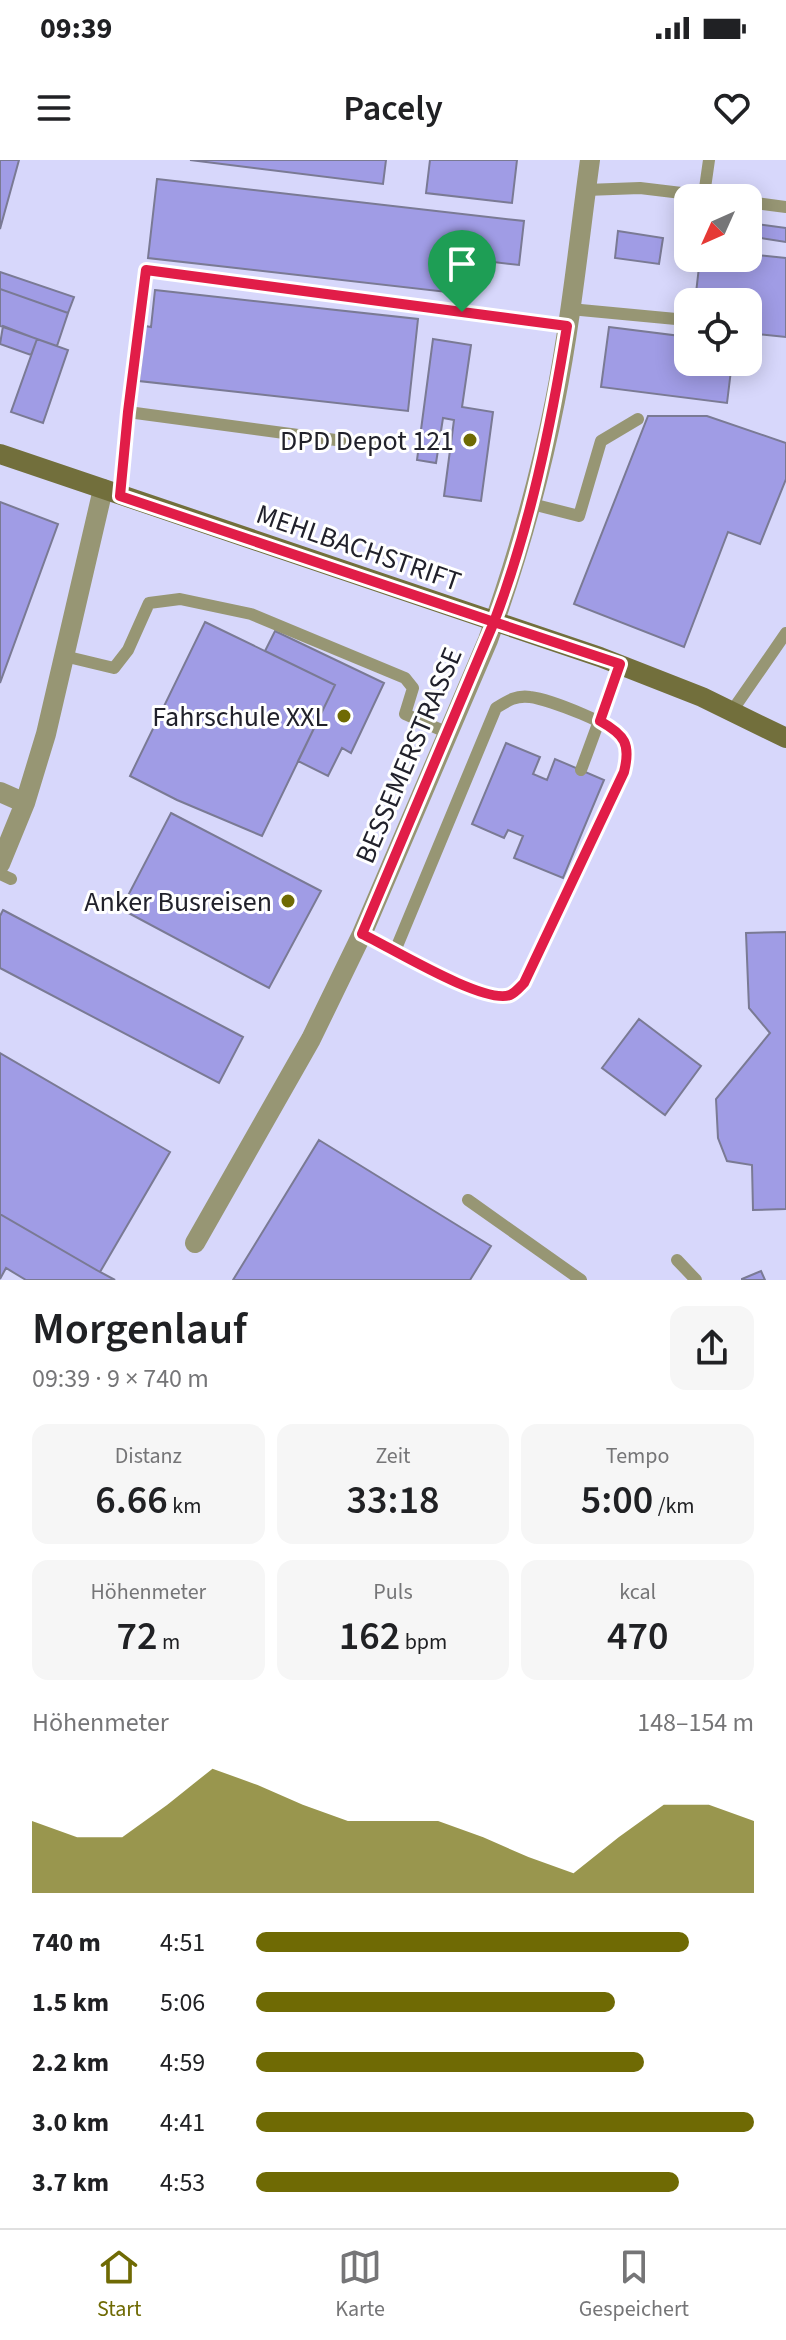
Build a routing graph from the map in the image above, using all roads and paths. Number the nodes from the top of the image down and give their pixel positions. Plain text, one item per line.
1 (590, 160) edge
2 (709, 160) edge
3 (706, 184) edge
4 (586, 190) junction
5 (674, 192) edge
6 (762, 204) edge
7 (786, 207) edge
8 (568, 317) junction
9 (674, 319) edge
10 (128, 412) junction
11 (638, 419) dead end
12 (373, 445) dead end
13 (0, 454) edge
14 (111, 492) junction
15 (532, 504) junction
16 (494, 622) junction
17 (786, 633) edge
18 (64, 656) junction
19 (620, 664) junction
20 (732, 711) junction
21 (600, 721) junction
22 (448, 733) junction
23 (786, 738) edge
24 (581, 770) dead end
25 (0, 792) edge
26 (25, 803) junction
27 (4, 872) edge
28 (362, 934) junction
29 (395, 951) junction
30 (468, 1200) dead end
31 (195, 1243) dead end
32 (677, 1260) dead end
33 (581, 1280) edge
34 (696, 1280) edge

1 - 4 street, BESSEMERSTRASSE
2 - 3 lane
4 - 5 lane
4 - 8 street, BESSEMERSTRASSE
6 - 7 lane
8 - 9 lane
8 - 10 lane
8 - 15 street, BESSEMERSTRASSE
10 - 12 lane
10 - 14 lane
11 - 15 lane
13 - 14 street, MEHLBACHSTRIFT
14 - 16 street, MEHLBACHSTRIFT
14 - 18 street
15 - 16 street, BESSEMERSTRASSE
16 - 19 street, MEHLBACHSTRIFT
16 - 22 street, BESSEMERSTRASSE
17 - 20 lane
18 - 22 lane
18 - 26 street
19 - 20 street, MEHLBACHSTRIFT
19 - 21 lane
20 - 23 street, MEHLBACHSTRIFT
21 - 24 lane
21 - 29 lane
21 - 29 lane
22 - 28 street, BESSEMERSTRASSE
25 - 26 street
26 - 27 street
28 - 29 lane
28 - 31 street, BESSEMERSTRASSE
30 - 33 lane
32 - 34 lane

